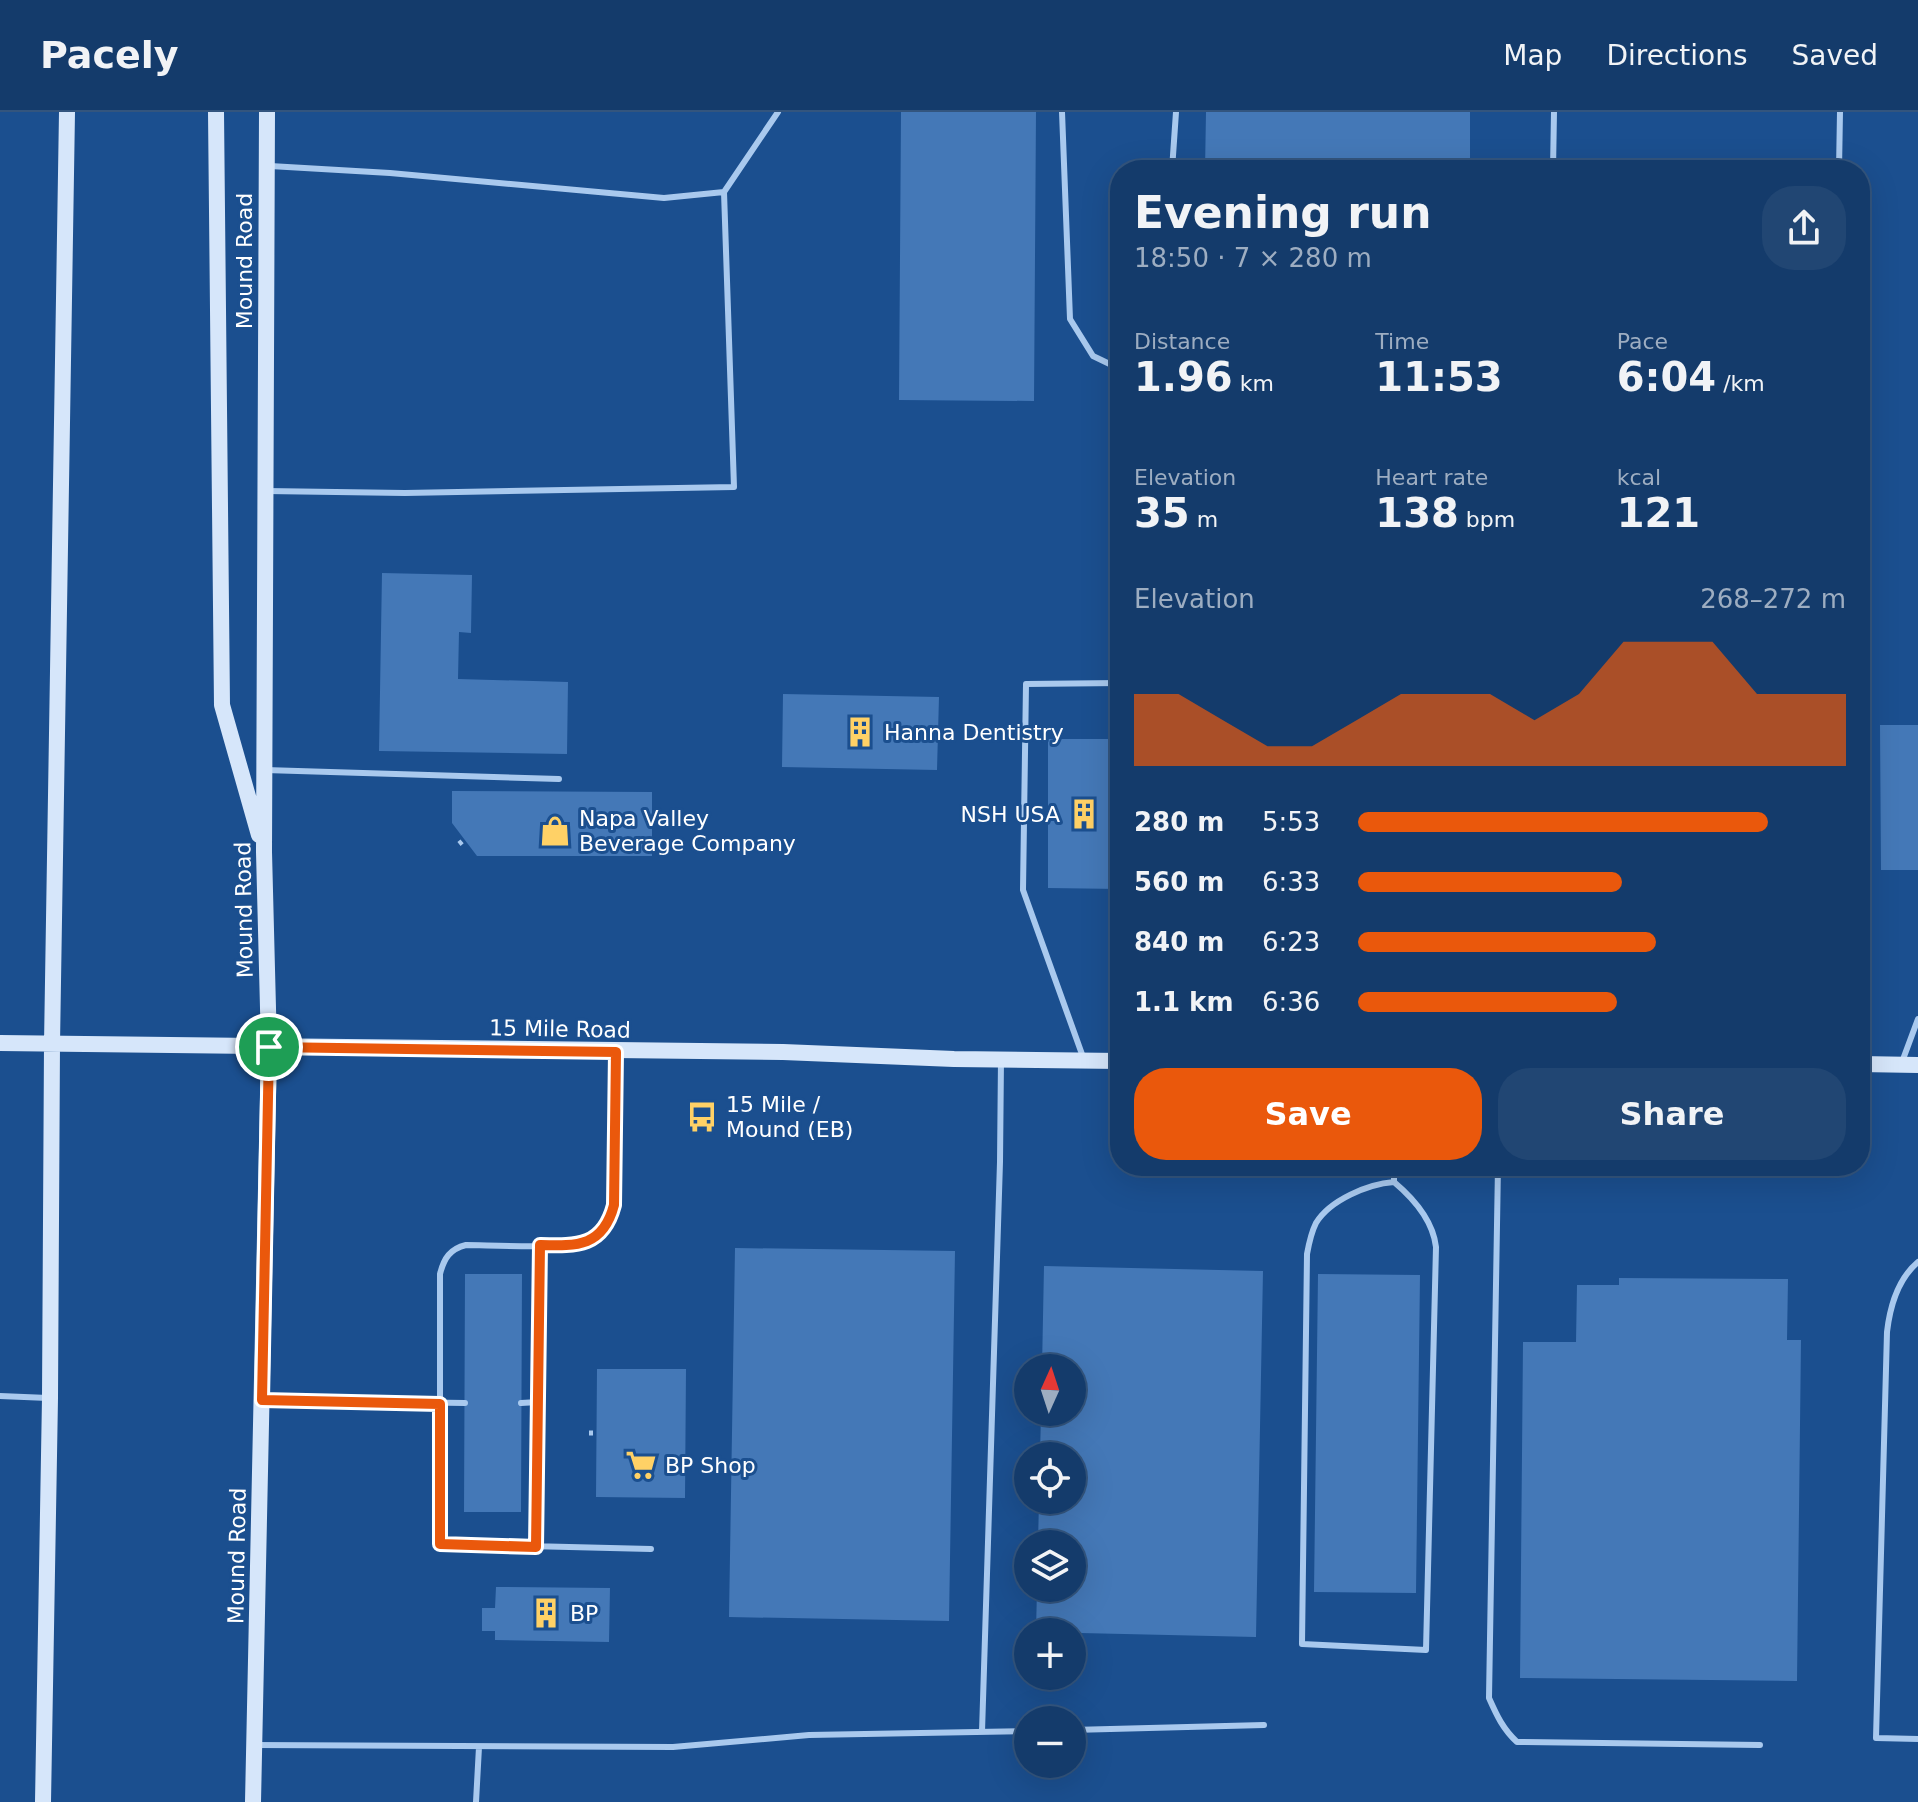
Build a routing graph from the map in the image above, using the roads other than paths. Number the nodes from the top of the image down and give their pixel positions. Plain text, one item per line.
1 (67, 112) edge
2 (216, 112) edge
3 (267, 112) edge
4 (778, 112) edge
5 (1062, 112) edge
6 (1176, 112) edge
7 (1554, 112) edge
8 (1840, 112) edge
9 (1173, 160) edge
10 (1553, 160) edge
11 (1839, 160) edge
12 (267, 166) junction
13 (724, 192) junction
14 (1110, 364) edge
15 (266, 491) junction
16 (1110, 683) edge
17 (265, 770) junction
18 (559, 779) dead end
19 (264, 852) junction
20 (1918, 1019) edge
21 (0, 1043) edge
22 (52, 1044) junction
23 (269, 1047) junction
24 (616, 1052) junction
25 (1001, 1059) junction
26 (1084, 1060) junction
27 (1110, 1061) edge
28 (1870, 1064) edge
29 (1910, 1065) edge
30 (1394, 1176) edge
31 (1498, 1176) edge
32 (1394, 1182) junction
33 (540, 1245) junction
34 (1918, 1262) edge
35 (0, 1396) edge
36 (50, 1398) junction
37 (262, 1400) junction
38 (538, 1402) junction
39 (465, 1403) dead end
40 (521, 1403) dead end
41 (440, 1404) junction
42 (536, 1547) junction
43 (651, 1549) dead end
44 (1264, 1725) dead end
45 (1086, 1730) edge
46 (1014, 1731) edge
47 (982, 1732) junction
48 (1918, 1739) edge
49 (254, 1745) junction
50 (1760, 1745) dead end
51 (479, 1747) junction
52 (43, 1802) edge
53 (253, 1802) edge
54 (476, 1802) edge

1 - 22 main road
2 - 19 main road
3 - 12 main road, Mound Road
4 - 13 lane
5 - 14 lane
6 - 9 lane
7 - 10 lane
8 - 11 lane
12 - 13 lane
12 - 15 main road, Mound Road
13 - 15 lane
15 - 17 main road, Mound Road
16 - 26 lane
17 - 18 lane
17 - 19 main road, Mound Road
19 - 23 main road, Mound Road
20 - 29 lane
21 - 22 main road, 15 Mile Road
22 - 23 main road, 15 Mile Road
22 - 36 main road
23 - 24 main road, 15 Mile Road
23 - 37 main road, Mound Road
24 - 25 main road, 15 Mile Road
24 - 33 lane
25 - 26 main road, 15 Mile Road
25 - 47 lane
26 - 27 main road, 15 Mile Road
28 - 29 main road
30 - 32 lane
31 - 50 lane
32 - 32 lane
33 - 38 lane
33 - 41 lane
34 - 48 lane
35 - 36 lane
36 - 52 main road
37 - 41 lane
37 - 49 main road, Mound Road
38 - 40 lane
38 - 42 lane
39 - 41 lane
41 - 42 lane
42 - 43 lane
44 - 45 lane
46 - 47 lane
47 - 51 lane
49 - 51 lane
49 - 53 main road, Mound Road
51 - 54 lane

